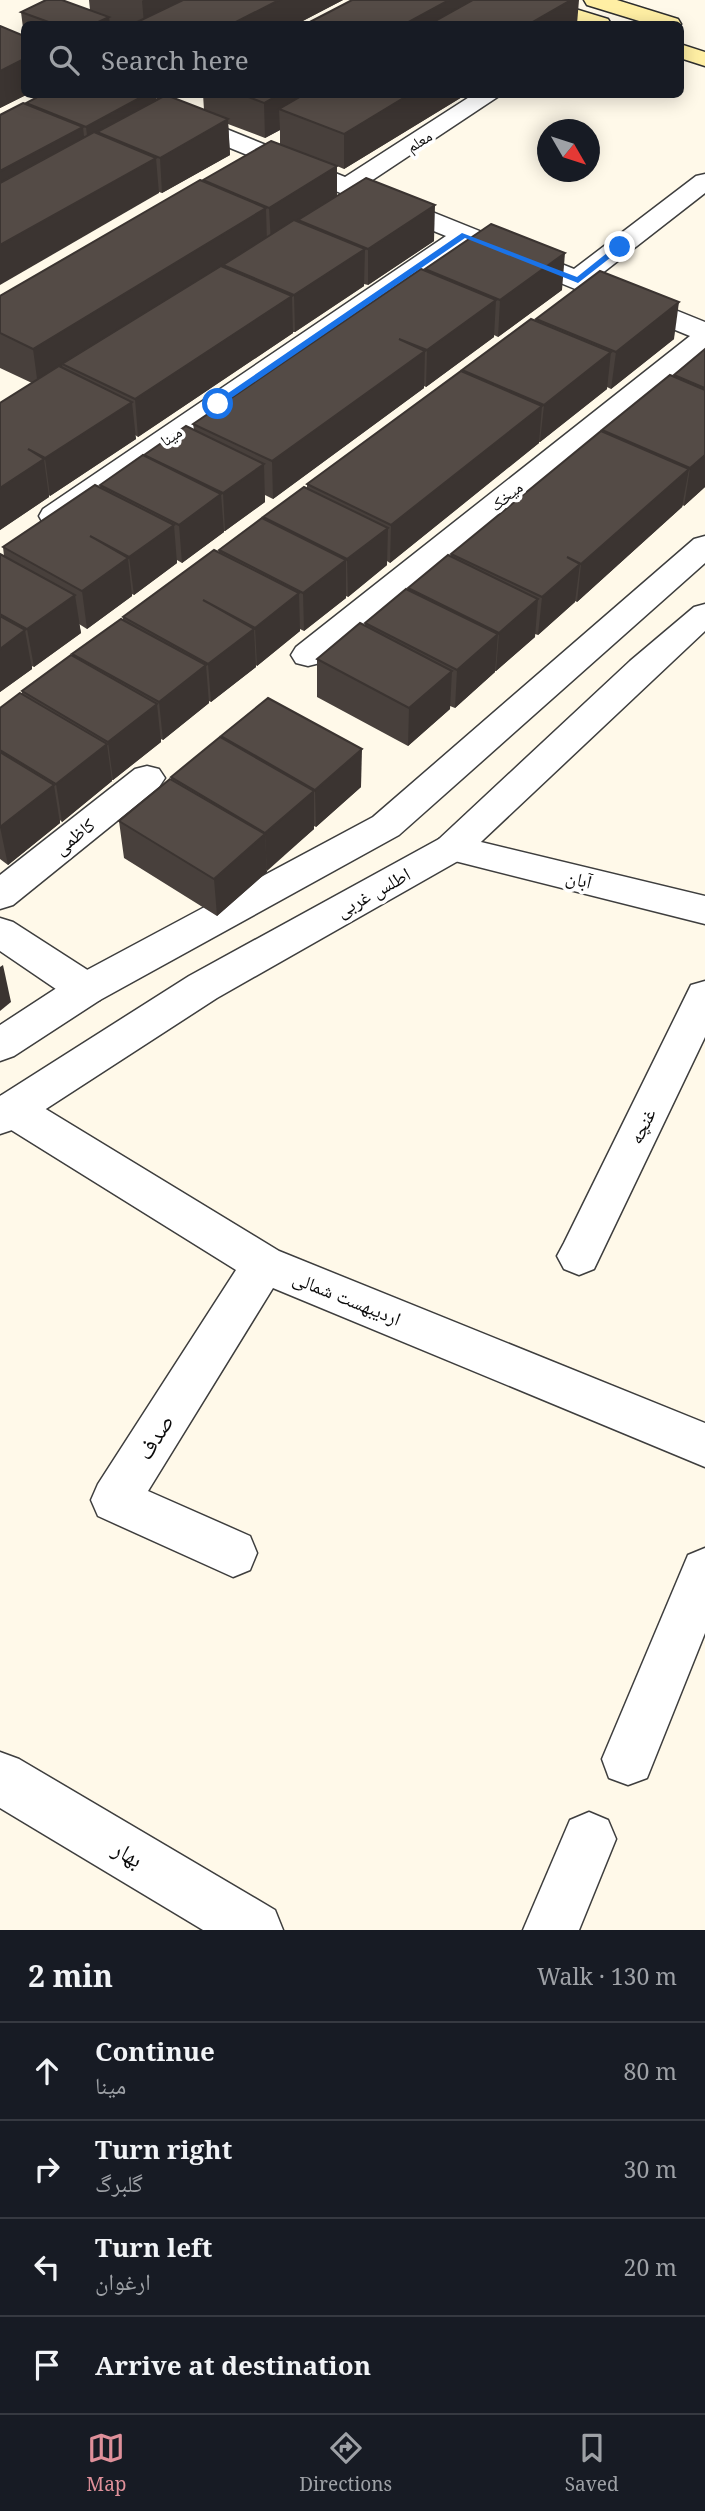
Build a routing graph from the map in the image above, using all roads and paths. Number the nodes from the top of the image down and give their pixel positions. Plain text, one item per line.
1 (524, 0) edge
2 (601, 1) edge
3 (590, 21) edge
4 (661, 21) edge
5 (685, 37) edge
6 (705, 59) edge
7 (128, 98) edge
8 (180, 98) edge
9 (485, 98) edge
10 (157, 110) junction
11 (258, 151) junction
12 (235, 164) edge
13 (705, 181) edge
14 (346, 187) junction
15 (465, 235) junction
16 (578, 280) junction
17 (705, 334) edge
18 (28, 534) edge
19 (705, 546) edge
20 (705, 614) edge
21 (307, 655) dead end
22 (147, 778) dead end
23 (452, 848) junction
24 (0, 895) edge
25 (705, 910) edge
26 (0, 932) edge
27 (86, 989) junction
28 (705, 996) edge
29 (0, 1045) edge
30 (6, 1113) edge
31 (579, 1256) dead end
32 (264, 1264) junction
33 (705, 1445) edge
34 (233, 1553) dead end
35 (705, 1572) edge
36 (628, 1759) dead end
37 (0, 1778) edge
38 (589, 1839) dead end
39 (238, 1926) edge
40 (551, 1930) edge

1 - 3 main road
2 - 4 main road
5 - 6 main road
7 - 10 street
8 - 10 street
9 - 14 street, معلم
10 - 11 street
11 - 12 street
11 - 14 street
13 - 16 street
14 - 15 street
15 - 16 street
15 - 18 street, مینا
16 - 17 street
17 - 21 street, میخک
19 - 27 street
20 - 23 street, اطلس غربی
22 - 24 street, کاظمی
23 - 25 street, آبان
23 - 30 street, اطلس غربی
26 - 27 street
27 - 29 street
28 - 31 street, غنچه
30 - 32 street, اردیبهست شمالی
32 - 33 street, اردیبهست شمالی
32 - 34 street, صدف
35 - 36 street
37 - 39 street, بهار
38 - 40 street

